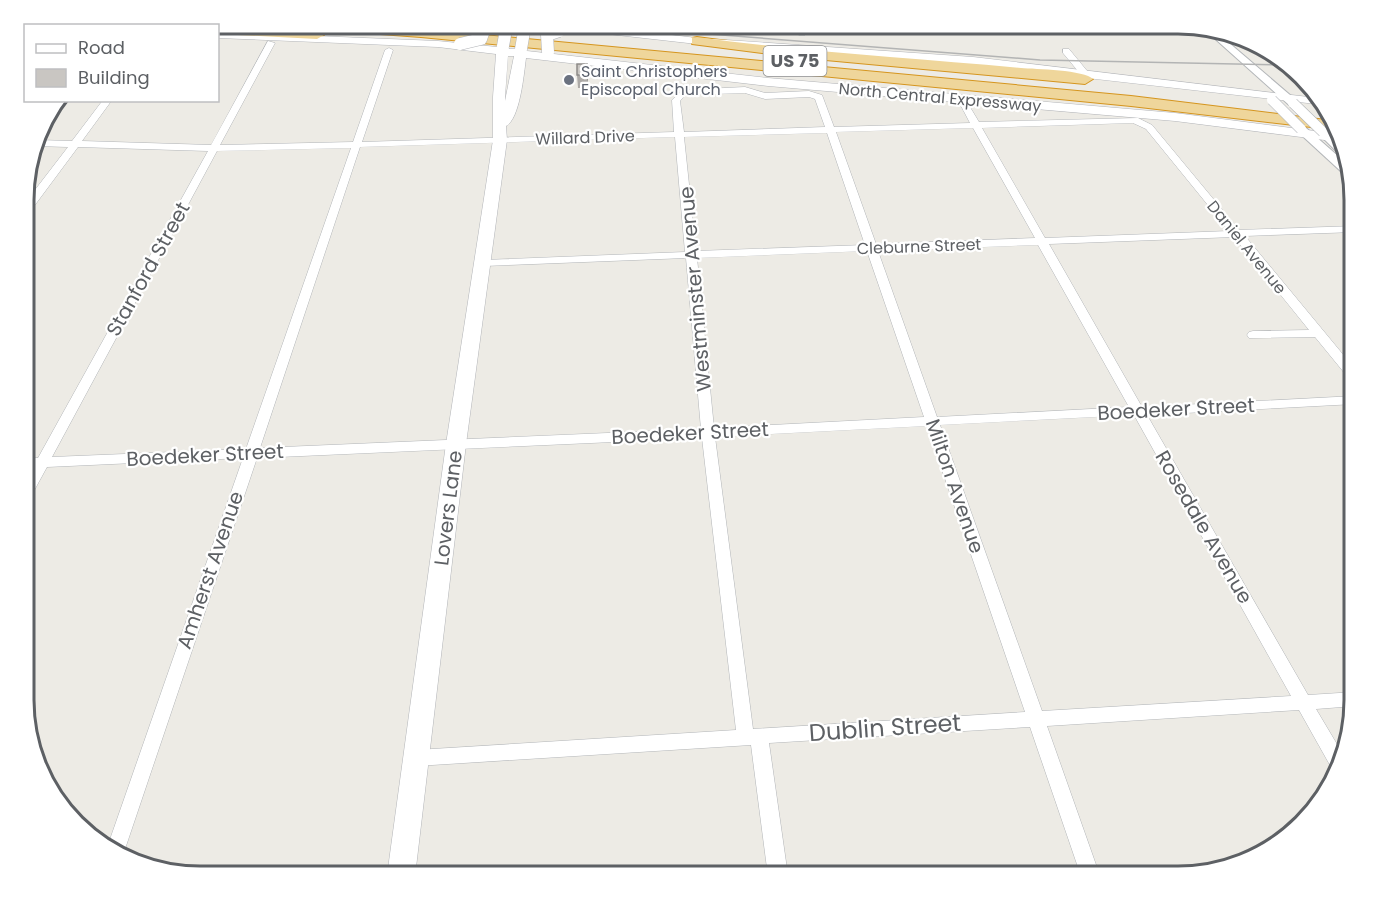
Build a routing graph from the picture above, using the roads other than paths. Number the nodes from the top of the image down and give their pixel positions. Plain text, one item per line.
1 (280, 34) edge
2 (434, 34) edge
3 (483, 34) edge
4 (505, 34) edge
5 (524, 34) edge
6 (533, 34) edge
7 (550, 34) edge
8 (638, 34) edge
9 (219, 35) edge
10 (1219, 40) edge
11 (697, 41) junction
12 (1221, 42) junction
13 (272, 43) dead end
14 (418, 43) junction
15 (454, 44) junction
16 (503, 49) junction
17 (389, 50) dead end
18 (521, 51) junction
19 (1066, 51) dead end
20 (560, 58) junction
21 (602, 62) junction
22 (1085, 74) junction
23 (1245, 74) junction
24 (1230, 90) junction
25 (1155, 92) junction
26 (819, 97) joint
27 (1270, 97) junction
28 (1290, 100) junction
29 (1311, 101) edge
30 (106, 102) edge
31 (964, 104) dead end
32 (1219, 110) junction
33 (1319, 114) edge
34 (1135, 120) joint
35 (975, 124) junction
36 (830, 128) junction
37 (1303, 131) junction
38 (1329, 131) edge
39 (1330, 133) edge
40 (1330, 133) edge
41 (680, 134) junction
42 (500, 140) junction
43 (45, 143) edge
44 (75, 144) junction
45 (356, 145) junction
46 (214, 148) junction
47 (1340, 164) edge
48 (35, 199) edge
49 (1344, 230) edge
50 (1237, 235) junction
51 (1041, 243) junction
52 (872, 248) junction
53 (692, 255) junction
54 (484, 263) junction
55 (1317, 333) junction
56 (1253, 335) dead end
57 (1344, 365) edge
58 (1344, 401) edge
59 (1137, 411) junction
60 (933, 421) junction
61 (708, 432) junction
62 (456, 444) junction
63 (250, 453) junction
64 (35, 462) edge
65 (43, 462) junction
66 (35, 477) edge
67 (1344, 700) edge
68 (1304, 702) junction
69 (1035, 717) junction
70 (752, 737) junction
71 (1334, 756) edge
72 (416, 759) junction
73 (118, 843) edge
74 (776, 865) edge
75 (1087, 865) edge
76 (402, 866) edge

1 - 14 highway
2 - 32 highway, North Central Expressway / US 75
3 - 15 main road, bridge
4 - 16 main road, Lovers Lane, bridge
5 - 18 main road, Lovers Lane, bridge
6 - 25 highway, North Central Expressway / US 75
7 - 20 main road, bridge
8 - 11 main road, North Central Expressway
9 - 14 main road, North Central Expressway
10 - 12 street
11 - 22 main road, North Central Expressway
11 - 25 highway
12 - 23 street
12 - 28 street
13 - 46 street, Stanford Street
14 - 15 main road, North Central Expressway
15 - 16 main road, North Central Expressway
16 - 18 main road, North Central Expressway
16 - 42 main road, Lovers Lane
17 - 45 street, Amherst Avenue
18 - 20 main road, North Central Expressway
18 - 42 main road, Lovers Lane
19 - 22 street
20 - 21 main road, North Central Expressway
21 - 32 highway
21 - 37 main road, North Central Expressway
22 - 24 main road, North Central Expressway
23 - 24 main road
23 - 27 street
24 - 27 main road, North Central Expressway
25 - 33 highway, North Central Expressway / US 75
26 - 36 street, Milton Avenue
26 - 41 street, Westminster Avenue
27 - 28 main road, North Central Expressway
27 - 37 street, bridge
28 - 29 main road, North Central Expressway
28 - 38 street, bridge
30 - 44 street
31 - 35 street, Rosedale Avenue
32 - 39 highway, North Central Expressway / US 75
34 - 35 street, Willard Drive
34 - 50 street, Daniel Avenue
35 - 36 street, Willard Drive
35 - 51 street, Rosedale Avenue
36 - 41 street, Willard Drive
36 - 52 street, Milton Avenue
37 - 40 main road, North Central Expressway
37 - 47 street
41 - 42 street, Willard Drive
41 - 53 street, Westminster Avenue
42 - 45 street, Willard Drive
42 - 54 main road, Lovers Lane
43 - 44 street, Willard Drive
44 - 46 street, Willard Drive
44 - 48 street
45 - 46 street, Willard Drive
45 - 63 street, Amherst Avenue
46 - 65 street, Stanford Street
49 - 50 street, Cleburne Street
50 - 51 street, Cleburne Street
50 - 55 street, Daniel Avenue
51 - 52 street, Cleburne Street
51 - 59 street, Rosedale Avenue
52 - 53 street, Cleburne Street
52 - 60 street, Milton Avenue
53 - 54 street, Cleburne Street
53 - 61 street, Westminster Avenue
54 - 62 main road, Lovers Lane
55 - 56 street
55 - 57 street, Daniel Avenue
58 - 59 street, Boedeker Street
59 - 60 street, Boedeker Street
59 - 68 street, Rosedale Avenue
60 - 61 street, Boedeker Street
60 - 69 street, Milton Avenue
61 - 62 street, Boedeker Street
61 - 70 street, Westminster Avenue
62 - 63 street, Boedeker Street
62 - 72 main road, Lovers Lane
63 - 65 street, Boedeker Street
63 - 73 street, Amherst Avenue
64 - 65 street, Boedeker Street
65 - 66 street, Stanford Street
67 - 68 street, Dublin Street
68 - 69 street, Dublin Street
68 - 71 street, Rosedale Avenue
69 - 70 street, Dublin Street
69 - 75 street, Milton Avenue
70 - 72 street, Dublin Street
70 - 74 street, Westminster Avenue
72 - 76 main road, Lovers Lane

